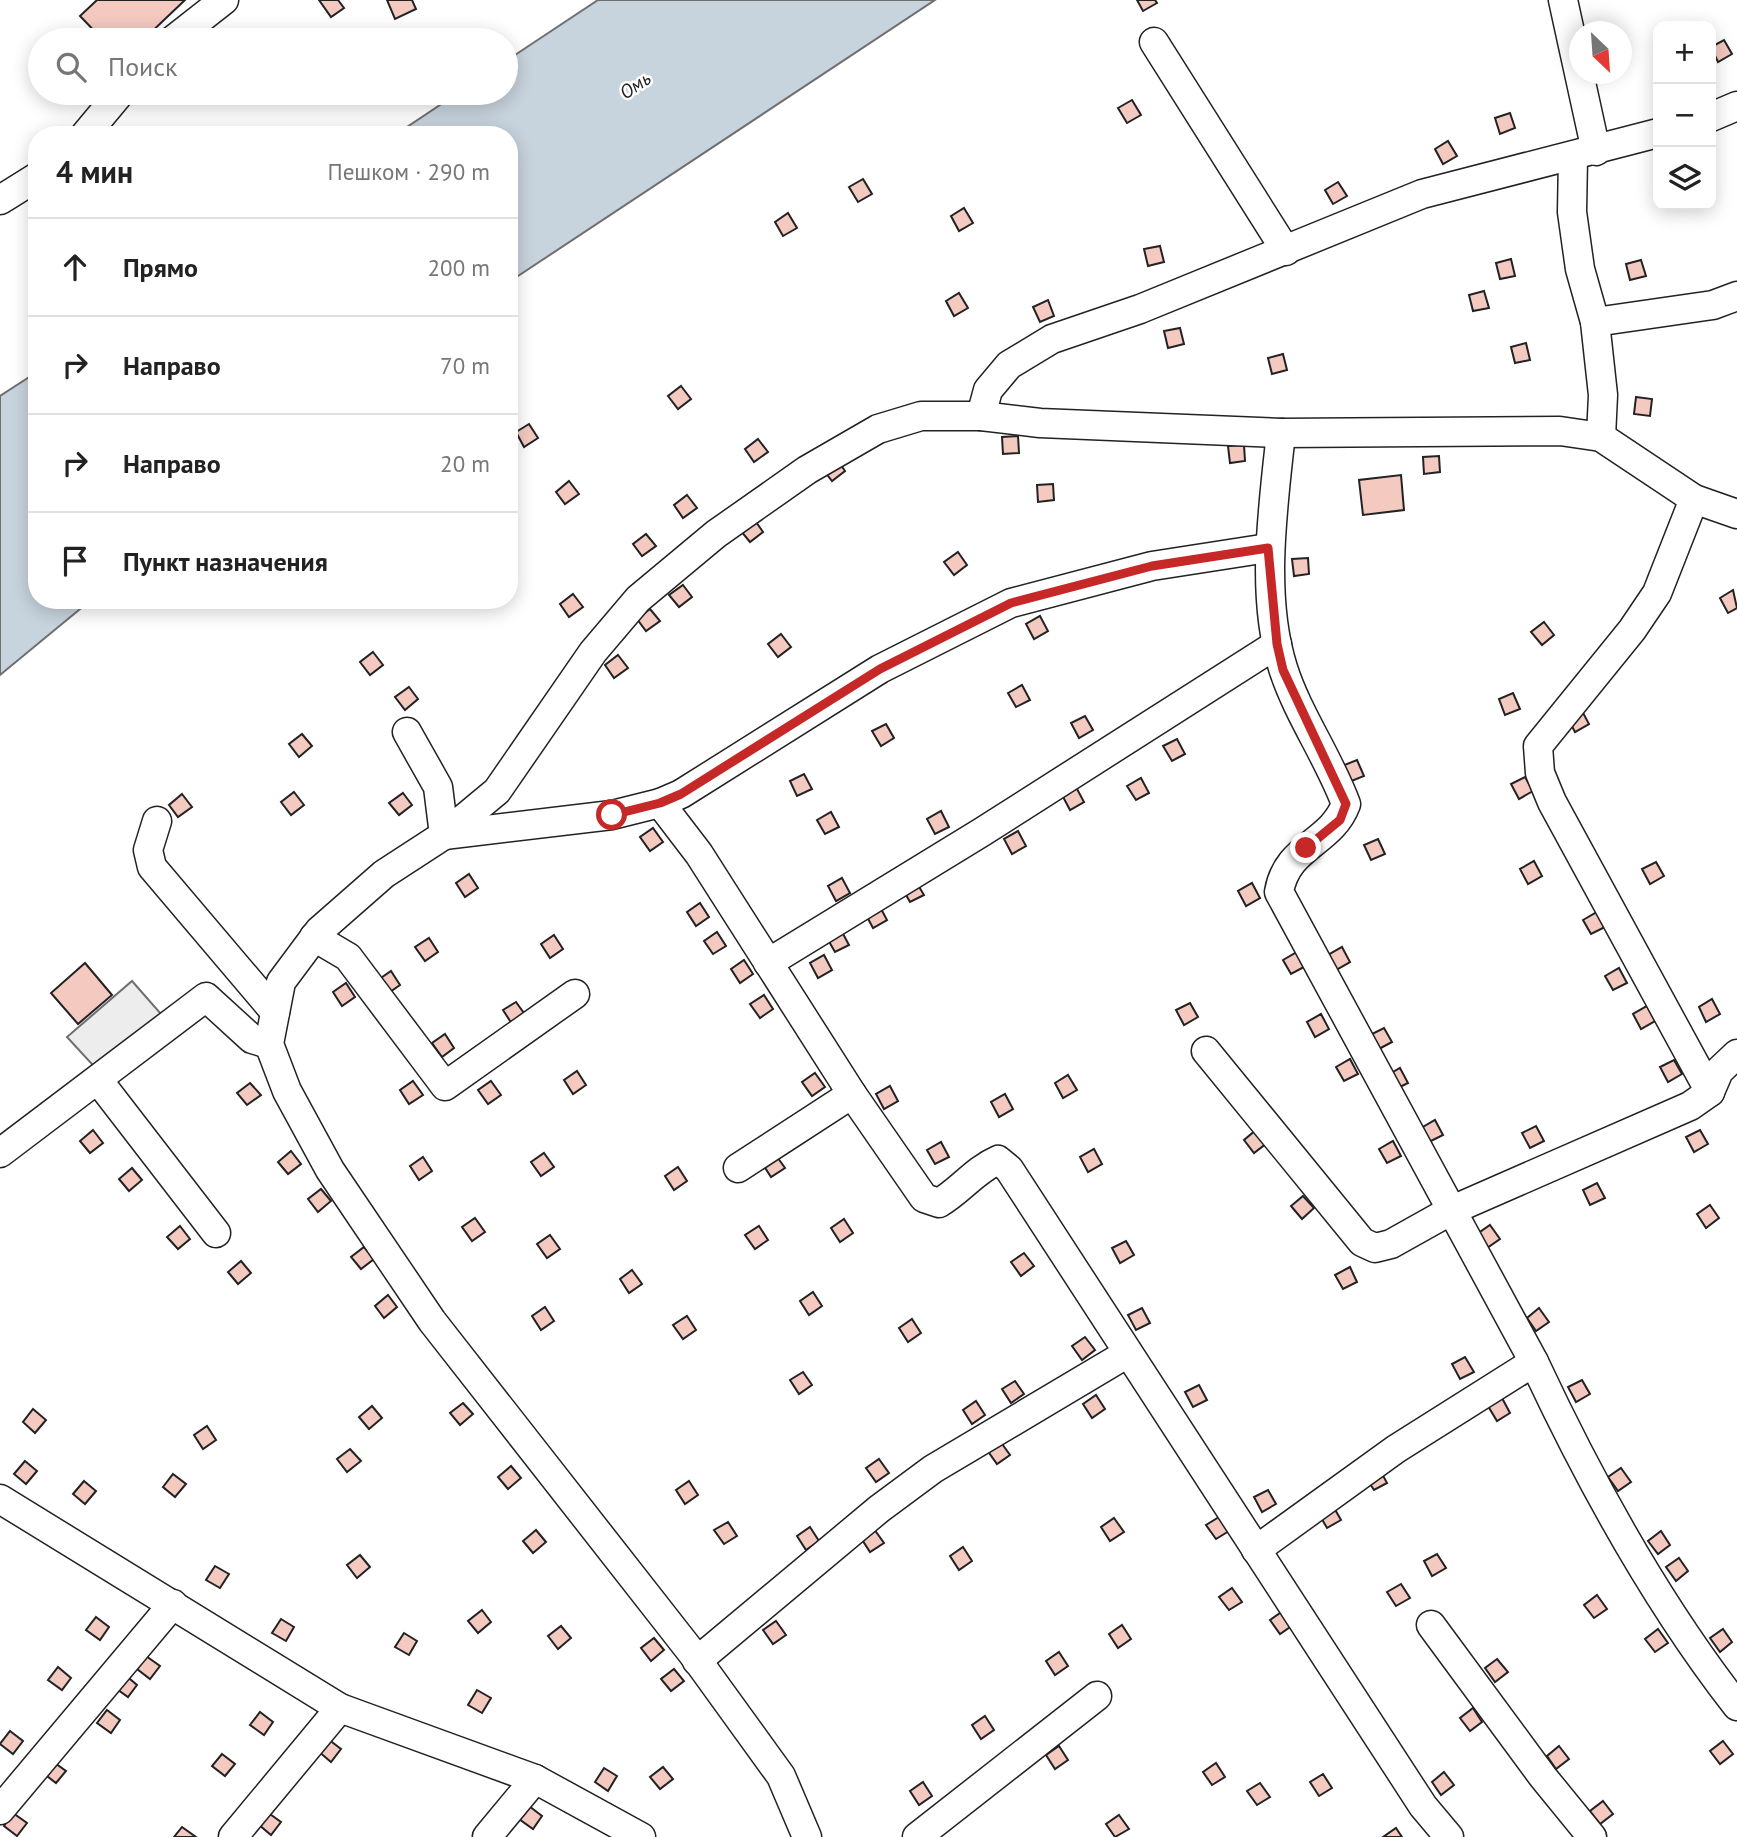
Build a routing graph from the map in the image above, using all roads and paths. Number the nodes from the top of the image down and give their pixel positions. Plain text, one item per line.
1 (224, 0) edge
2 (1563, 0) edge
3 (188, 28) edge
4 (1154, 43) dead end
5 (110, 105) edge
6 (1737, 106) edge
7 (1716, 115) edge
8 (92, 126) edge
9 (1653, 135) edge
10 (1584, 155) junction
11 (28, 183) edge
12 (0, 200) edge
13 (1286, 251) junction
14 (1737, 296) edge
15 (1595, 322) junction
16 (981, 416) junction
17 (1281, 433) junction
18 (1601, 437) junction
19 (1694, 499) junction
20 (1737, 514) edge
21 (1268, 548) junction
22 (1277, 644) junction
23 (407, 732) dead end
24 (660, 803) junction
25 (157, 821) dead end
26 (444, 835) junction
27 (314, 937) junction
28 (768, 963) junction
29 (575, 995) dead end
30 (275, 1012) junction
31 (269, 1044) junction
32 (1206, 1051) dead end
33 (1737, 1054) edge
34 (98, 1080) junction
35 (1710, 1092) junction
36 (852, 1094) junction
37 (0, 1153) edge
38 (738, 1168) dead end
39 (1450, 1210) junction
40 (216, 1233) dead end
41 (1128, 1353) junction
42 (1534, 1362) junction
43 (3, 1506) edge
44 (1256, 1550) junction
45 (173, 1604) junction
46 (1431, 1625) dead end
47 (698, 1661) junction
48 (1097, 1696) dead end
49 (1737, 1706) edge
50 (340, 1708) junction
51 (535, 1779) junction
52 (0, 1810) edge
53 (233, 1837) edge
54 (486, 1837) edge
55 (641, 1837) edge
56 (807, 1837) edge
57 (917, 1837) edge
58 (1449, 1837) edge
59 (1592, 1837) edge

1 - 3 street
2 - 10 street
4 - 13 street
5 - 8 street
6 - 7 street
9 - 10 street
10 - 13 street
10 - 15 street
11 - 12 street
13 - 16 street
14 - 15 street
15 - 18 street
16 - 17 street
16 - 26 street
17 - 18 street
17 - 21 street
18 - 19 street
19 - 20 street
19 - 35 street
21 - 22 street
21 - 24 street
22 - 28 street
22 - 39 street
23 - 26 street
24 - 26 street
24 - 28 street
25 - 30 street
26 - 27 street
27 - 29 street
27 - 30 street
28 - 36 street
30 - 31 street
31 - 34 street
31 - 47 street
32 - 39 street
33 - 35 street
34 - 37 street
34 - 40 street
35 - 39 street
36 - 38 street
36 - 41 street
39 - 42 street
41 - 44 street
41 - 47 street
42 - 44 street
42 - 49 street
43 - 45 street
44 - 58 street
45 - 50 street
45 - 52 street
46 - 59 street
47 - 56 street
48 - 57 street
50 - 51 street
50 - 53 street
51 - 54 street
51 - 55 street

